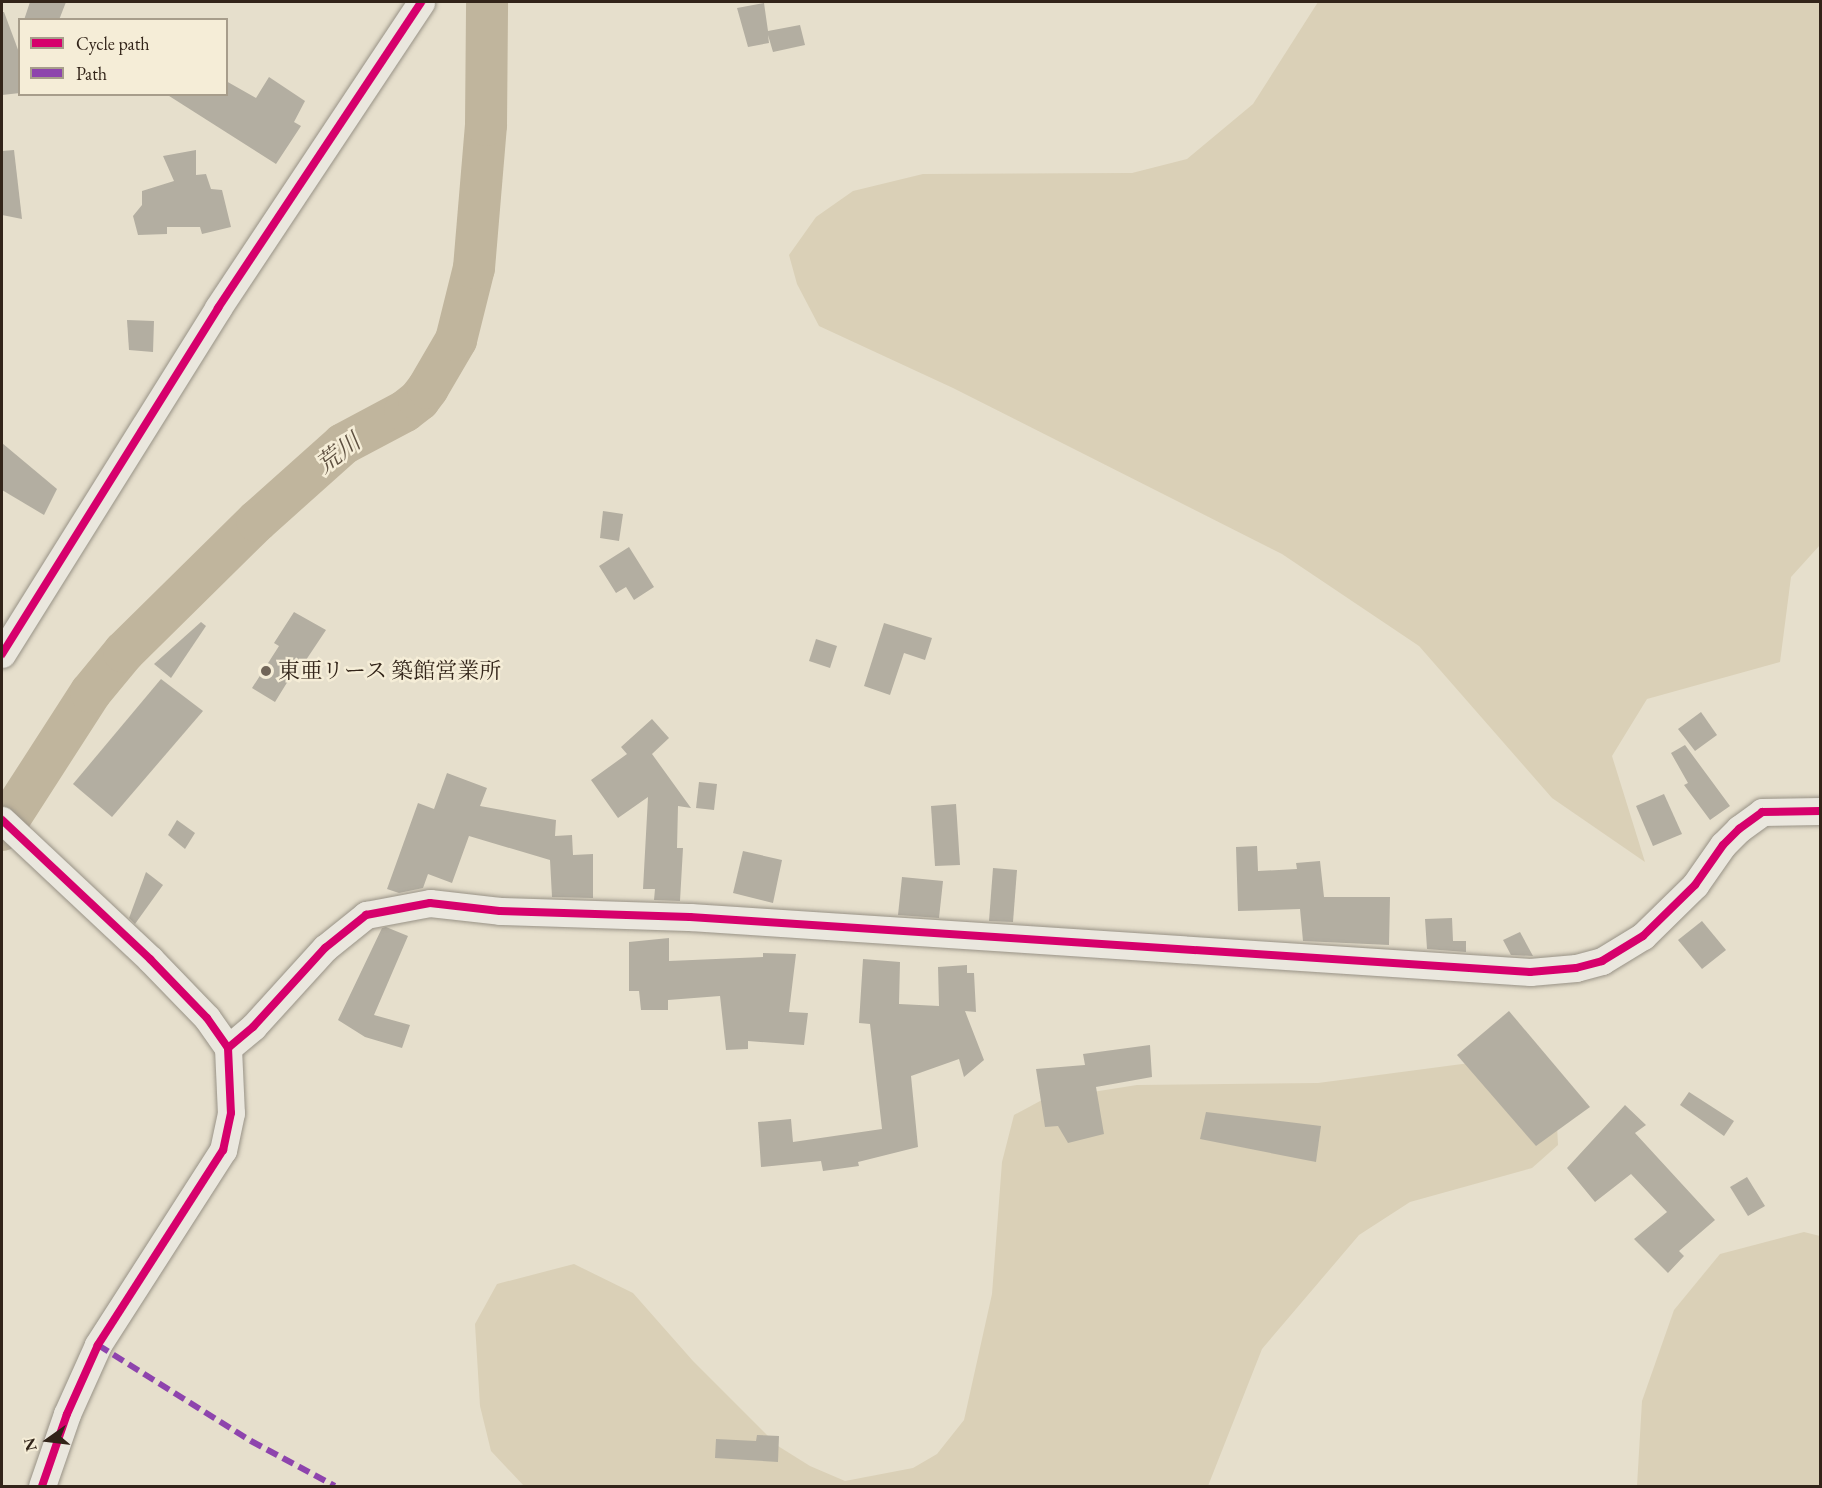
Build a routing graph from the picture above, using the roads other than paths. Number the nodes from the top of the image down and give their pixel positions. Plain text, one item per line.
1 (421, 2) edge
2 (2, 654) edge
3 (1821, 811) edge
4 (2, 820) edge
5 (228, 1048) junction
6 (42, 1486) edge

1 - 2 street
3 - 5 street
4 - 5 street
5 - 6 street

